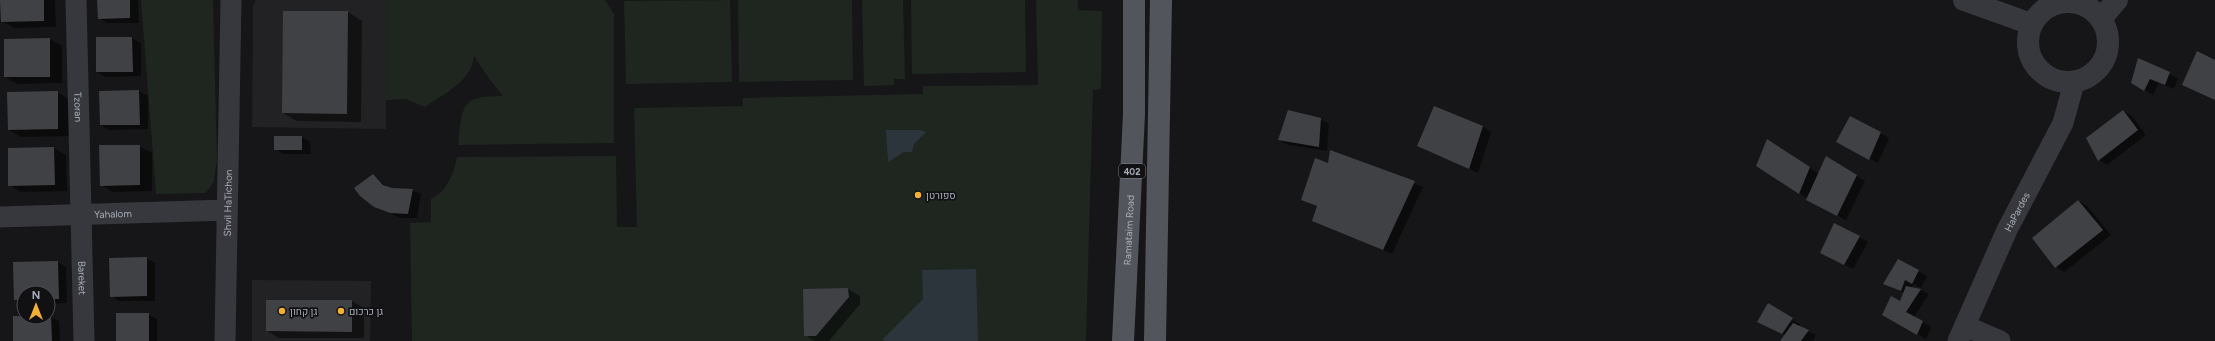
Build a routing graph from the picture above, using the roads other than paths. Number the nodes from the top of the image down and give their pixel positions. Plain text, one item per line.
1 (76, 0) edge
2 (231, 0) edge
3 (242, 0) edge
4 (1134, 0) edge
5 (1160, 0) edge
6 (1964, 0) edge
7 (2117, 0) edge
8 (2101, 19) junction
9 (2031, 24) junction
10 (232, 64) junction
11 (2074, 83) junction
12 (227, 210) junction
13 (81, 214) junction
14 (0, 217) edge
15 (1962, 334) edge
16 (84, 341) edge
17 (225, 341) edge
18 (1123, 341) edge
19 (1155, 341) edge
20 (2000, 341) edge

1 - 13 street, Tzoran
2 - 10 street, Shvil HaTichon
3 - 10 street, Shvil HaTichon
4 - 18 main road, Ramataim Road / 402
5 - 19 main road, 402
6 - 9 street
7 - 8 street
8 - 9 street
8 - 11 street
9 - 11 street
10 - 12 street, Shvil HaTichon
11 - 15 street, HaPardes
12 - 13 street, Yahalom
12 - 17 street, Shvil HaTichon
13 - 14 street, Yahalom
13 - 16 street, Bareket
15 - 20 street

